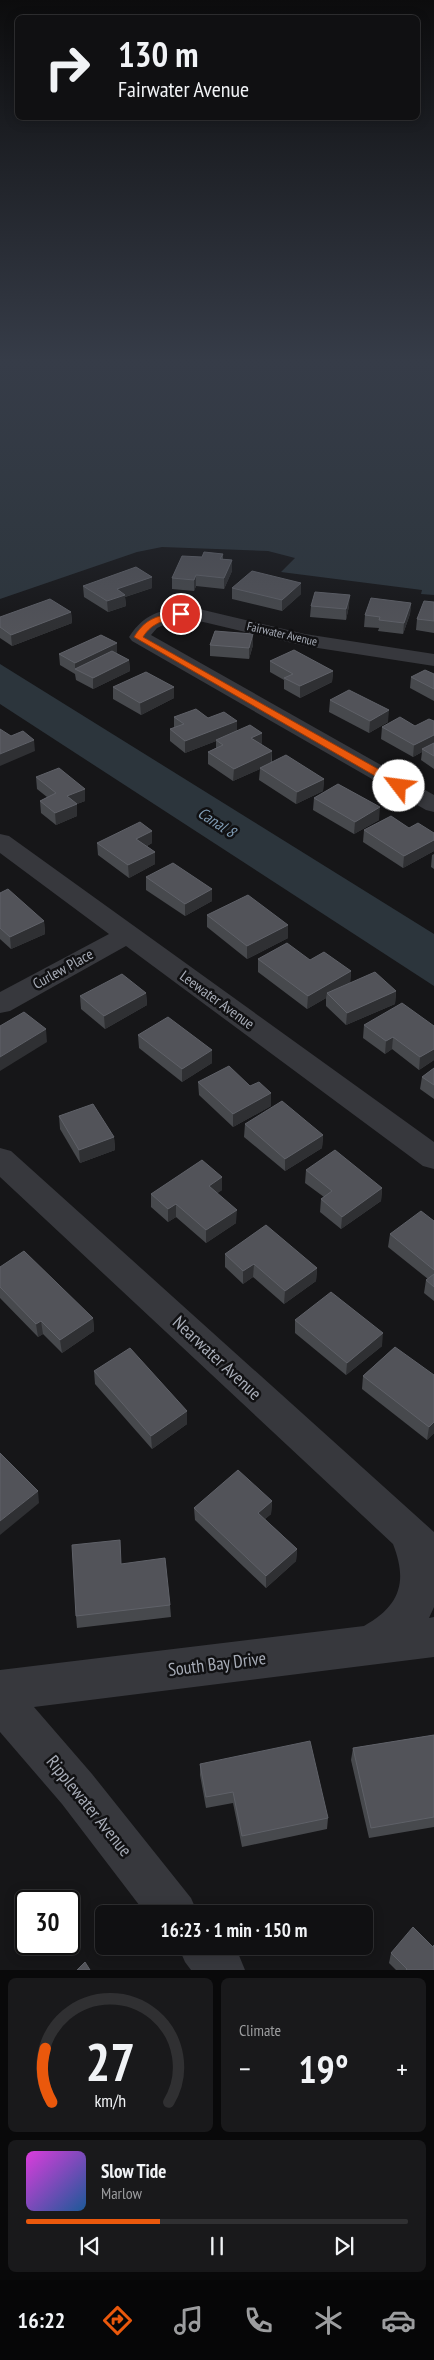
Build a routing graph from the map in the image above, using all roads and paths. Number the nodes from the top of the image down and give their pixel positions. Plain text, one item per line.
1 (434, 660) edge
2 (434, 805) edge
3 (0, 842) edge
4 (127, 935) junction
5 (0, 1004) edge
6 (434, 1158) edge
7 (0, 1159) edge
8 (421, 1545) edge
9 (434, 1637) edge
10 (370, 1645) junction
11 (0, 1691) edge
12 (0, 1700) edge
13 (168, 1905) edge
14 (209, 1955) edge
15 (221, 1970) edge

1 - 2 street, Fairwater Avenue
3 - 4 street, Leewater Avenue
4 - 5 street, Curlew Place
4 - 6 street, Leewater Avenue
7 - 8 street, Nearwater Avenue
8 - 10 street
9 - 10 street, South Bay Drive
10 - 11 street, South Bay Drive
12 - 13 street, Ripplewater Avenue
14 - 15 street

